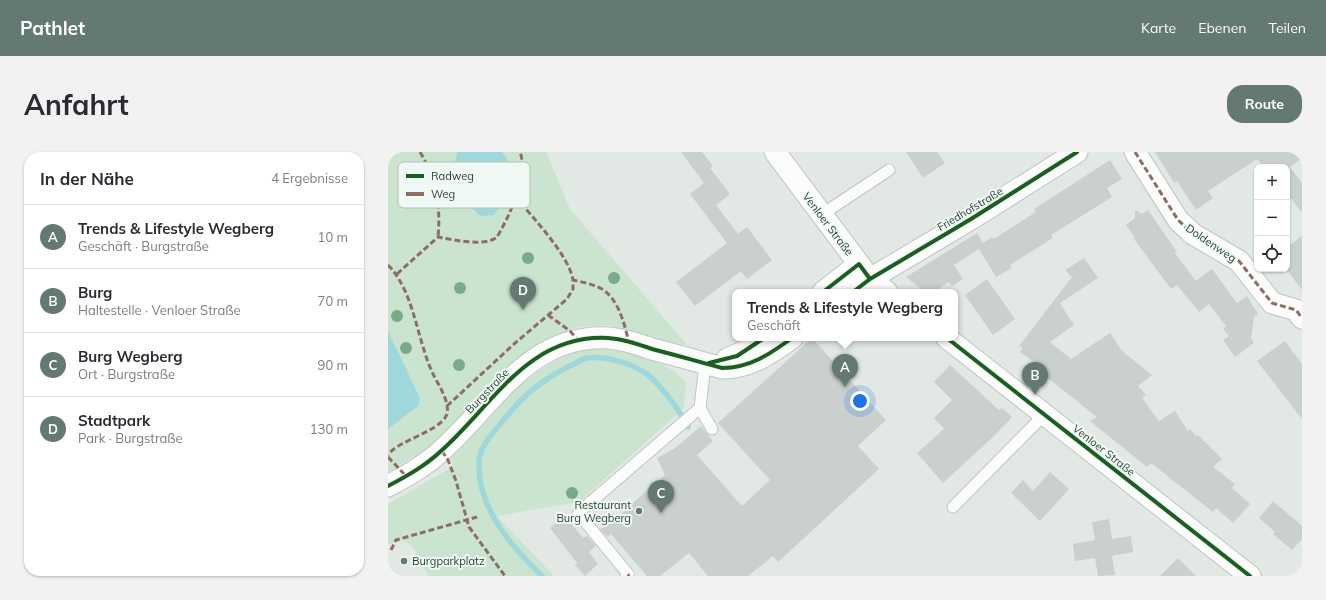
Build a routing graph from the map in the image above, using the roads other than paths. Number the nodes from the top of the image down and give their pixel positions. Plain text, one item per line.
1 (775, 152) edge
2 (1077, 152) edge
3 (1135, 152) edge
4 (889, 170) dead end
5 (821, 215) junction
6 (864, 272) junction
7 (829, 289) edge
8 (855, 289) edge
9 (884, 289) edge
10 (1300, 312) edge
11 (760, 341) edge
12 (788, 341) edge
13 (951, 341) edge
14 (705, 364) junction
15 (700, 408) junction
16 (1044, 415) junction
17 (712, 429) dead end
18 (388, 486) edge
19 (953, 507) dead end
20 (626, 576) edge
21 (1250, 576) edge

1 - 5 street, Venloer Straße
2 - 6 street, Friedhofstraße
3 - 10 street, Doldenweg
4 - 5 lane
5 - 6 street, Venloer Straße
6 - 7 street
6 - 8 street
6 - 9 street, Venloer Straße
11 - 14 street
12 - 14 street, Burgstraße
13 - 16 street, Venloer Straße
14 - 15 lane
14 - 18 street, Burgstraße
15 - 17 lane
15 - 20 lane
16 - 19 lane
16 - 21 street, Venloer Straße

